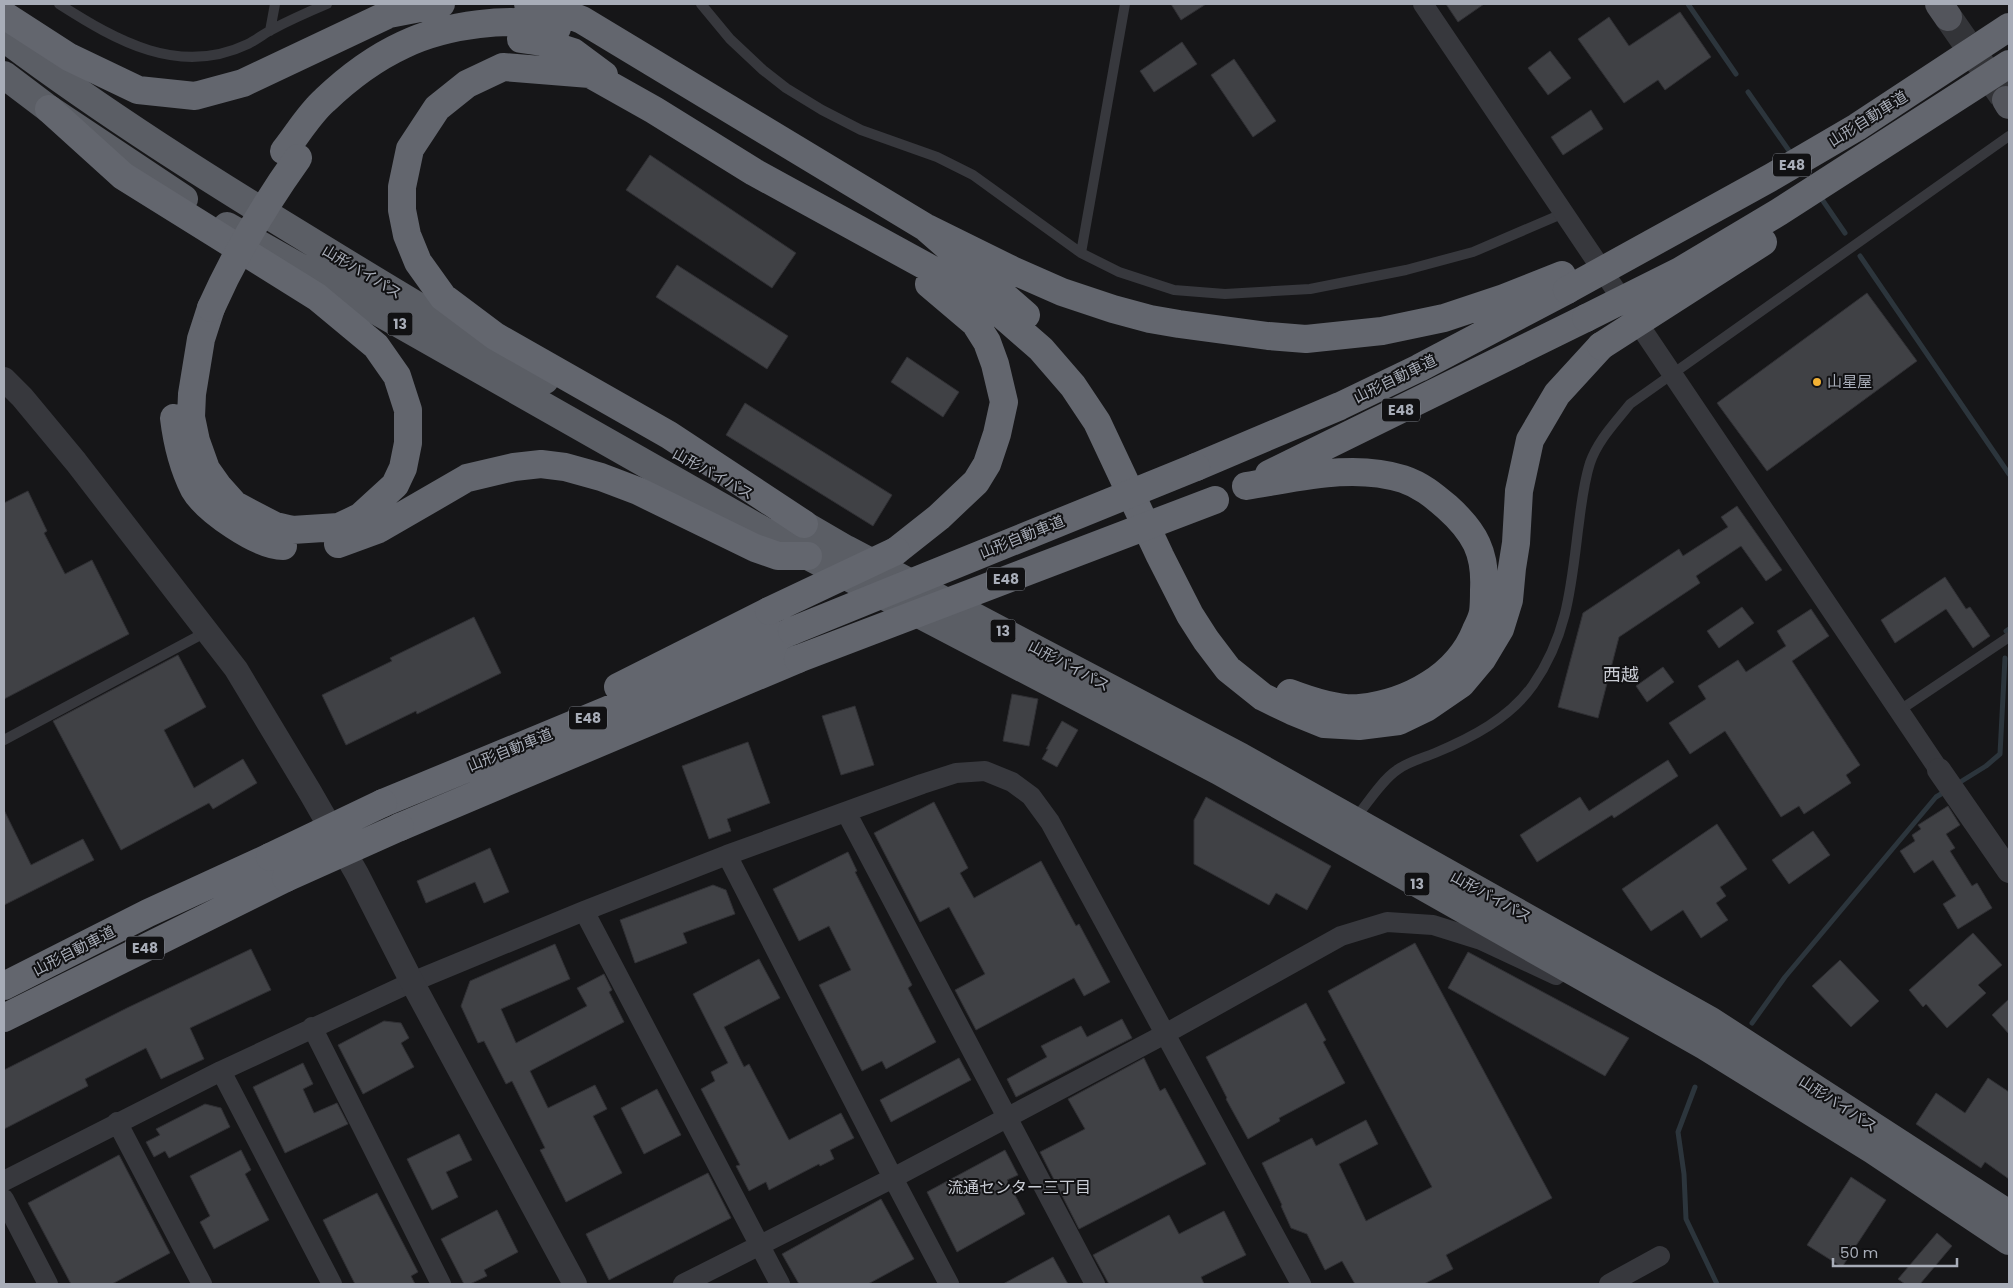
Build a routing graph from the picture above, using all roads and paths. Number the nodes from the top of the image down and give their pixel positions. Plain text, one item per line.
1 (59, 4) edge
2 (275, 4) edge
3 (327, 4) edge
4 (441, 4) edge
5 (528, 4) edge
6 (702, 4) edge
7 (1125, 4) edge
8 (1423, 4) edge
9 (4, 15) edge
10 (2009, 27) edge
11 (270, 31) junction
12 (4, 38) edge
13 (658, 66) junction
14 (2009, 66) edge
15 (4, 75) edge
16 (49, 108) junction
17 (654, 110) junction
18 (2009, 136) edge
19 (291, 155) junction
20 (1564, 213) junction
21 (925, 227) junction
22 (868, 235) junction
23 (1082, 253) junction
24 (1565, 282) junction
25 (204, 304) junction
26 (1672, 376) junction
27 (4, 379) edge
28 (1246, 486) junction
29 (804, 524) junction
30 (808, 556) junction
31 (206, 632) junction
32 (2009, 637) edge
33 (1900, 710) junction
34 (4, 740) edge
35 (1939, 770) joint
36 (383, 802) junction
37 (846, 812) junction
38 (1355, 820) junction
39 (727, 856) junction
40 (2009, 871) edge
41 (584, 911) junction
42 (412, 982) junction
43 (4, 986) edge
44 (4, 1018) edge
45 (312, 1027) junction
46 (1165, 1034) junction
47 (1705, 1046) junction
48 (221, 1071) junction
49 (1007, 1116) junction
50 (117, 1122) junction
51 (892, 1178) junction
52 (4, 1181) edge
53 (4, 1199) edge
54 (2006, 1232) edge
55 (759, 1246) junction
56 (1660, 1256) dead end
57 (48, 1284) edge
58 (202, 1284) edge
59 (332, 1284) edge
60 (441, 1284) edge
61 (575, 1284) edge
62 (683, 1284) edge
63 (780, 1284) edge
64 (949, 1284) edge
65 (1094, 1284) edge
66 (1301, 1284) edge
67 (1609, 1284) edge

1 - 11 lane
2 - 11 lane
3 - 11 lane
4 - 9 highway
5 - 13 highway
6 - 23 lane
7 - 23 lane
8 - 20 street
10 - 24 highway, 山形自動車道 / E48, bridge
12 - 29 highway, 山形バイパス / 13
13 - 19 highway
13 - 21 highway
14 - 22 highway, bridge
14 - 28 highway, 山形自動車道 / E48, bridge
15 - 16 highway, 山形バイパス / 13
16 - 25 highway
16 - 30 highway, 山形バイパス / 13
17 - 19 highway
17 - 22 highway
17 - 29 highway
18 - 26 lane
19 - 25 highway, bridge
20 - 23 lane
20 - 26 street
21 - 24 highway
21 - 28 highway
22 - 36 highway, bridge
24 - 36 highway, 山形自動車道 / E48, bridge
25 - 30 highway
26 - 33 street
26 - 38 lane
27 - 31 street
28 - 44 highway, 山形自動車道 / E48, bridge
29 - 38 highway, 山形バイパス / 13
30 - 47 highway, 山形バイパス / 13
31 - 34 lane
31 - 42 street
32 - 33 lane
33 - 35 street
35 - 40 street
36 - 43 highway, 山形自動車道 / E48, bridge
37 - 39 street
37 - 46 street
37 - 49 street
38 - 54 highway, 山形バイパス / 13
39 - 41 street
39 - 51 street
41 - 42 street
41 - 55 street
42 - 45 street
42 - 61 street
45 - 48 street
45 - 60 street
46 - 47 street
46 - 49 street
46 - 66 street
47 - 54 highway, 山形バイパス / 13
48 - 50 street
48 - 59 street
49 - 51 street
49 - 65 street
50 - 52 street
50 - 58 street
51 - 55 street
51 - 64 street
53 - 57 street
55 - 62 street
55 - 63 street
56 - 67 street

